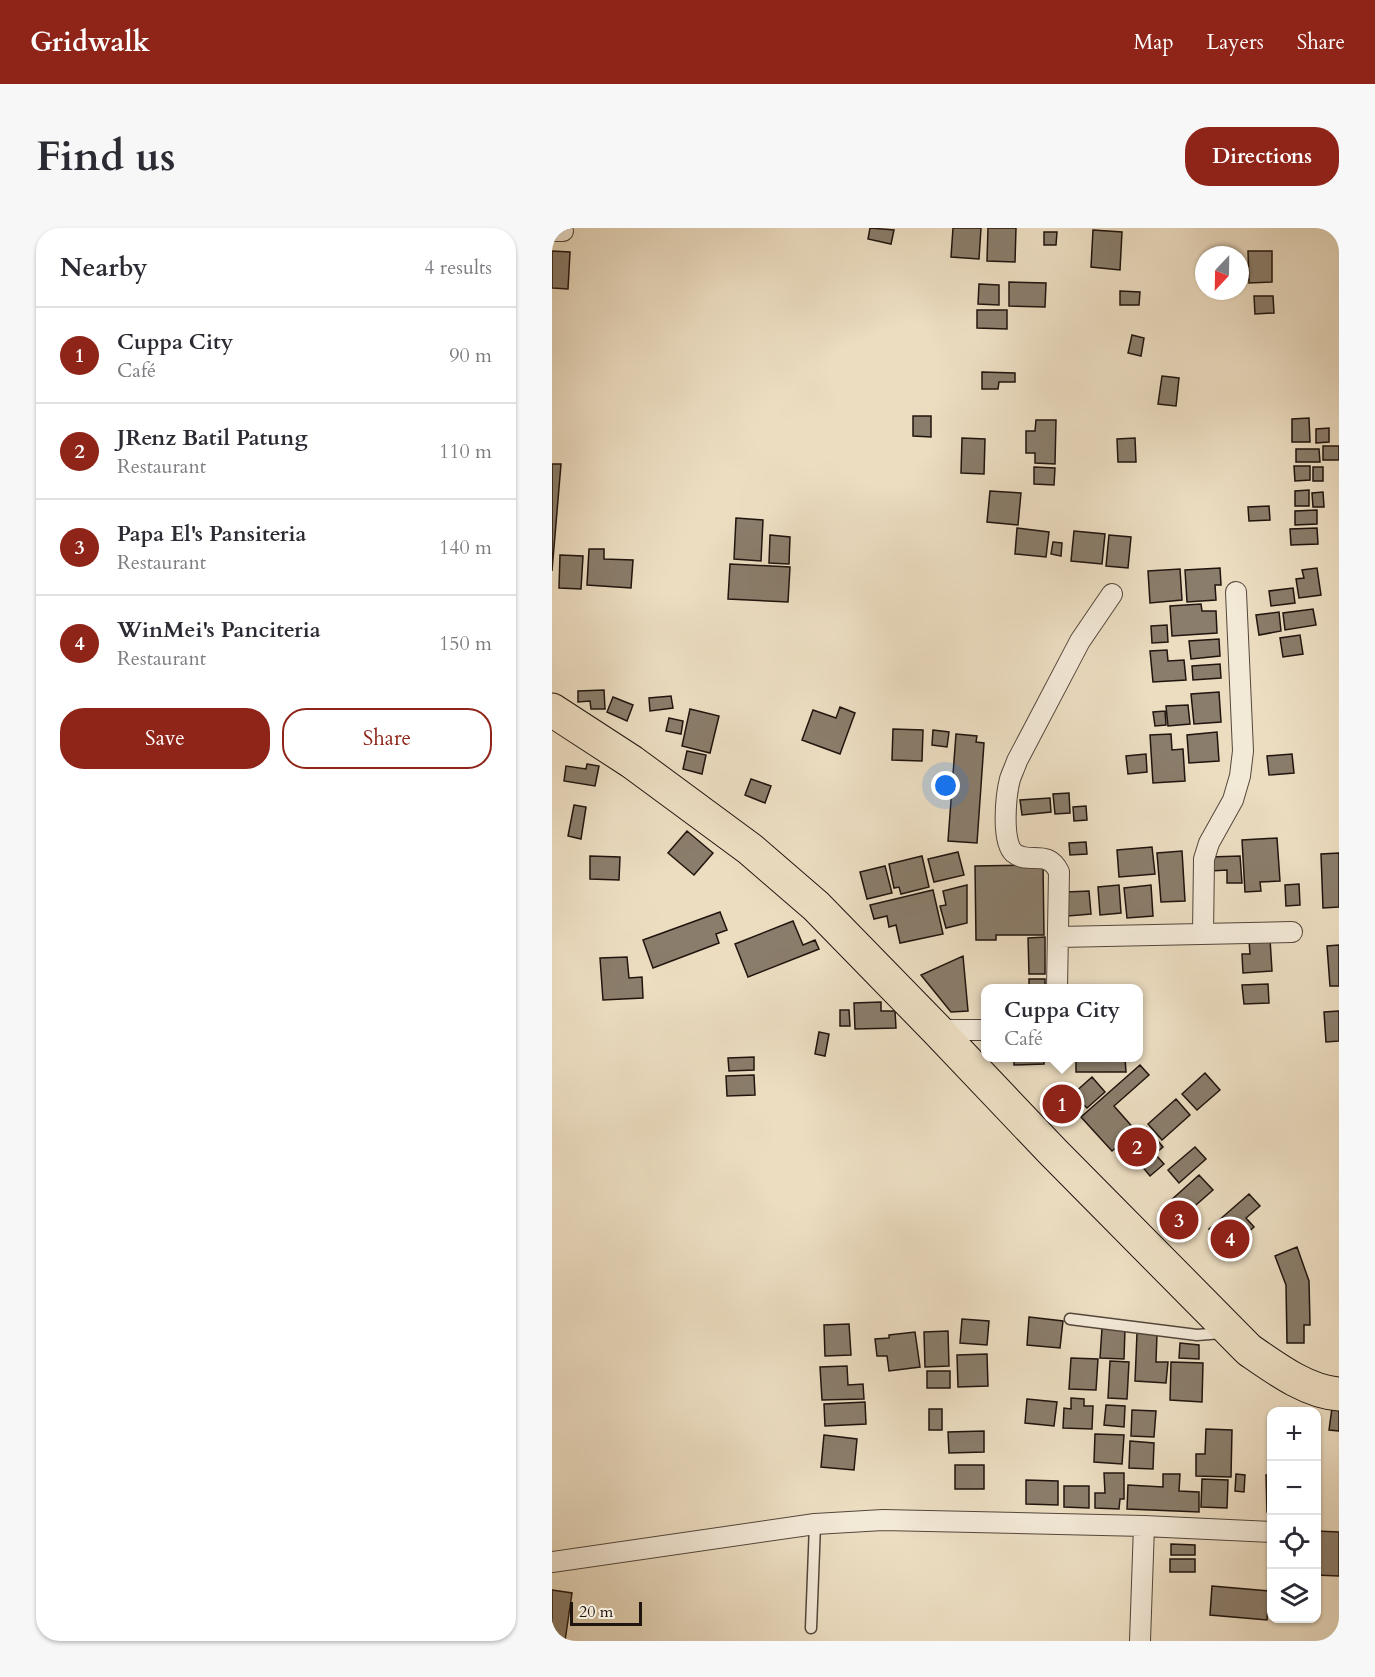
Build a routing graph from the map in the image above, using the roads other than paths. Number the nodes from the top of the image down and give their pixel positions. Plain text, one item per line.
1 (1236, 592) dead end
2 (1112, 594) dead end
3 (552, 710) edge
4 (1292, 932) dead end
5 (1203, 934) junction
6 (1059, 937) junction
7 (1057, 984) edge
8 (937, 1030) junction
9 (981, 1030) edge
10 (1070, 1319) dead end
11 (1231, 1332) junction
12 (1339, 1394) edge
13 (815, 1524) junction
14 (1144, 1526) junction
15 (1267, 1532) edge
16 (552, 1562) edge
17 (811, 1628) dead end
18 (1140, 1641) edge

1 - 5 street
2 - 6 street
3 - 8 highway
4 - 5 street
5 - 6 street
6 - 7 street
8 - 9 street
8 - 11 highway
10 - 11 lane
11 - 12 highway
13 - 14 street
13 - 16 street
13 - 17 lane
14 - 15 street
14 - 18 street

